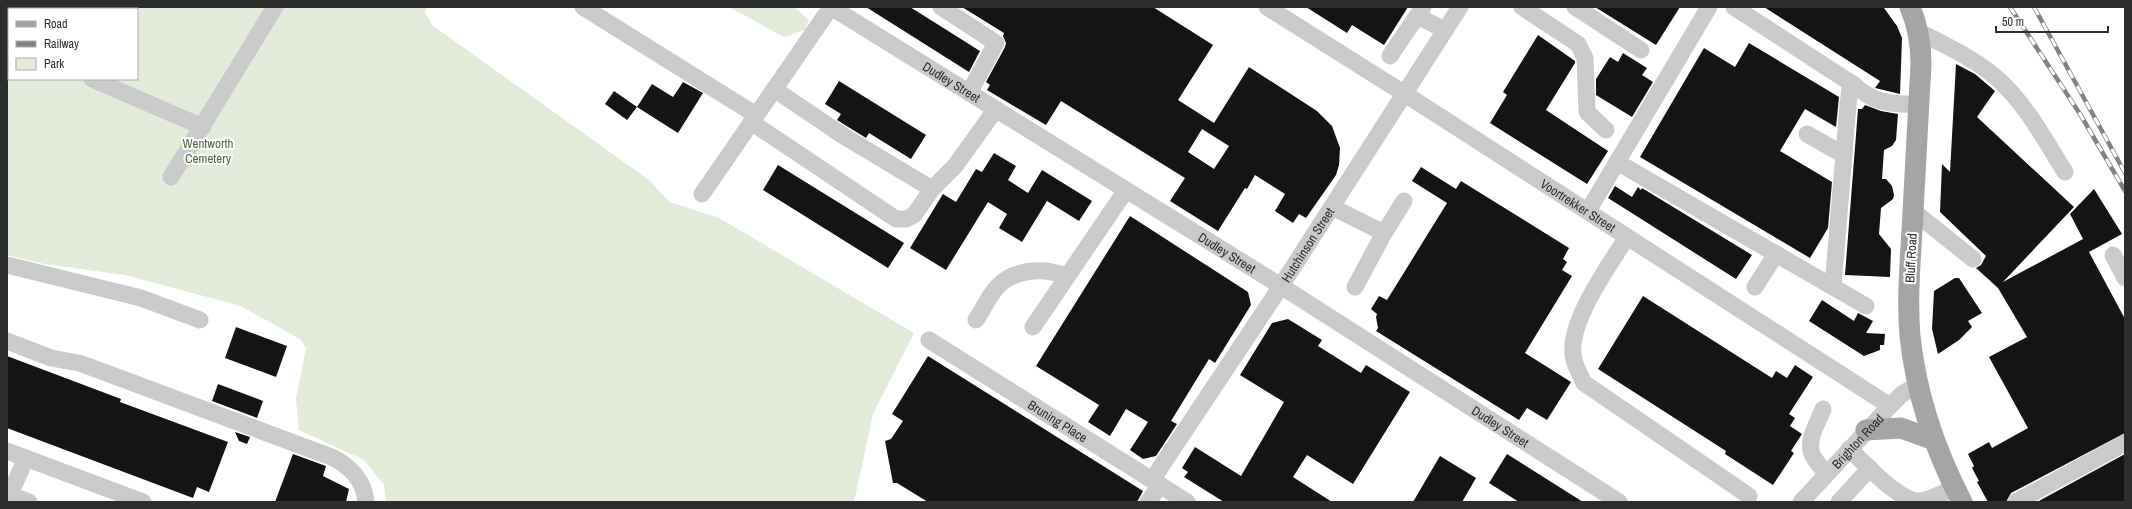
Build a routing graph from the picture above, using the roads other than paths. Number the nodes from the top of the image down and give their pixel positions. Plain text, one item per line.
1 (275, 7) edge
2 (583, 7) edge
3 (831, 7) edge
4 (941, 7) edge
5 (1267, 7) edge
6 (1460, 7) edge
7 (1522, 7) edge
8 (1575, 7) edge
9 (1709, 7) edge
10 (1734, 7) edge
11 (1910, 7) edge
12 (1420, 11) edge
13 (1445, 30) junction
14 (1918, 31) junction
15 (1641, 50) dead end
16 (1390, 56) dead end
17 (94, 80) edge
18 (1854, 85) junction
19 (774, 89) junction
20 (969, 93) junction
21 (1405, 94) junction
22 (1919, 105) junction
23 (996, 109) junction
24 (754, 118) junction
25 (202, 127) junction
26 (1606, 130) dead end
27 (1806, 134) dead end
28 (1844, 155) junction
29 (1617, 162) junction
30 (2065, 172) dead end
31 (171, 177) dead end
32 (932, 189) junction
33 (1126, 190) junction
34 (702, 194) dead end
35 (1404, 202) dead end
36 (1332, 207) junction
37 (1588, 211) junction
38 (1913, 211) junction
39 (1384, 233) junction
40 (1627, 237) junction
41 (1776, 254) junction
42 (2113, 254) dead end
43 (1973, 259) dead end
44 (7, 265) edge
45 (1067, 276) junction
46 (2125, 278) edge
47 (1281, 286) junction
48 (1355, 287) dead end
49 (1755, 287) dead end
50 (1833, 287) junction
51 (1866, 306) dead end
52 (200, 320) dead end
53 (976, 320) dead end
54 (1033, 327) dead end
55 (7, 340) edge
56 (929, 340) dead end
57 (1918, 385) junction
58 (1890, 406) junction
59 (1823, 409) dead end
60 (1866, 430) junction
61 (1934, 440) junction
62 (2125, 443) edge
63 (1849, 449) junction
64 (7, 451) edge
65 (26, 458) junction
66 (1870, 468) junction
67 (1826, 474) junction
68 (1156, 483) junction
69 (1958, 495) edge
70 (1749, 496) dead end
71 (8, 497) edge
72 (1808, 500) edge
73 (29, 502) edge
74 (143, 502) edge
75 (366, 502) edge
76 (1148, 502) edge
77 (1187, 502) edge
78 (1619, 502) edge
79 (1838, 502) edge
80 (2016, 502) edge

1 - 25 street
2 - 24 street
3 - 19 street
3 - 20 street, Dudley Street
4 - 20 street
5 - 21 street, Voortrekker Street
6 - 13 street, Hutchinson Street
7 - 26 street
8 - 15 street
9 - 29 street
10 - 18 street
11 - 14 main road, Bluff Road
12 - 13 street
12 - 16 street
13 - 21 street, Hutchinson Street
14 - 22 main road, Bluff Road
14 - 30 street
17 - 25 street
18 - 22 street
18 - 28 street
19 - 24 street
19 - 32 street
20 - 23 street, Dudley Street
21 - 36 street, Hutchinson Street
21 - 37 street, Voortrekker Street
22 - 38 main road, Bluff Road
23 - 32 street
23 - 33 street, Dudley Street
24 - 32 street
24 - 34 street
25 - 31 street
27 - 28 street
28 - 50 street
29 - 37 street
29 - 41 street
33 - 45 street
33 - 47 street, Dudley Street
35 - 39 street
36 - 39 street
36 - 47 street, Hutchinson Street
37 - 40 street, Voortrekker Street
38 - 43 street
38 - 57 main road, Bluff Road
39 - 48 street
40 - 58 street, Voortrekker Street
40 - 70 street
41 - 49 street
41 - 50 street
42 - 46 street
44 - 52 street
45 - 53 street
45 - 54 street
47 - 68 street, Hutchinson Street
47 - 78 street, Dudley Street
50 - 51 street
55 - 75 street
56 - 68 street, Bruning Place
57 - 58 street, Brighton Road
57 - 61 main road, Bluff Road
58 - 60 street, Brighton Road
59 - 67 street
60 - 61 main road
60 - 63 street, Brighton Road
61 - 69 main road, Bluff Road
62 - 80 street
63 - 66 street
63 - 67 street, Brighton Road
64 - 65 street
65 - 71 street
65 - 74 street
66 - 69 street
66 - 79 street
67 - 72 street, Brighton Road
68 - 76 street, Hutchinson Street
68 - 77 street, Bruning Place
71 - 73 street

